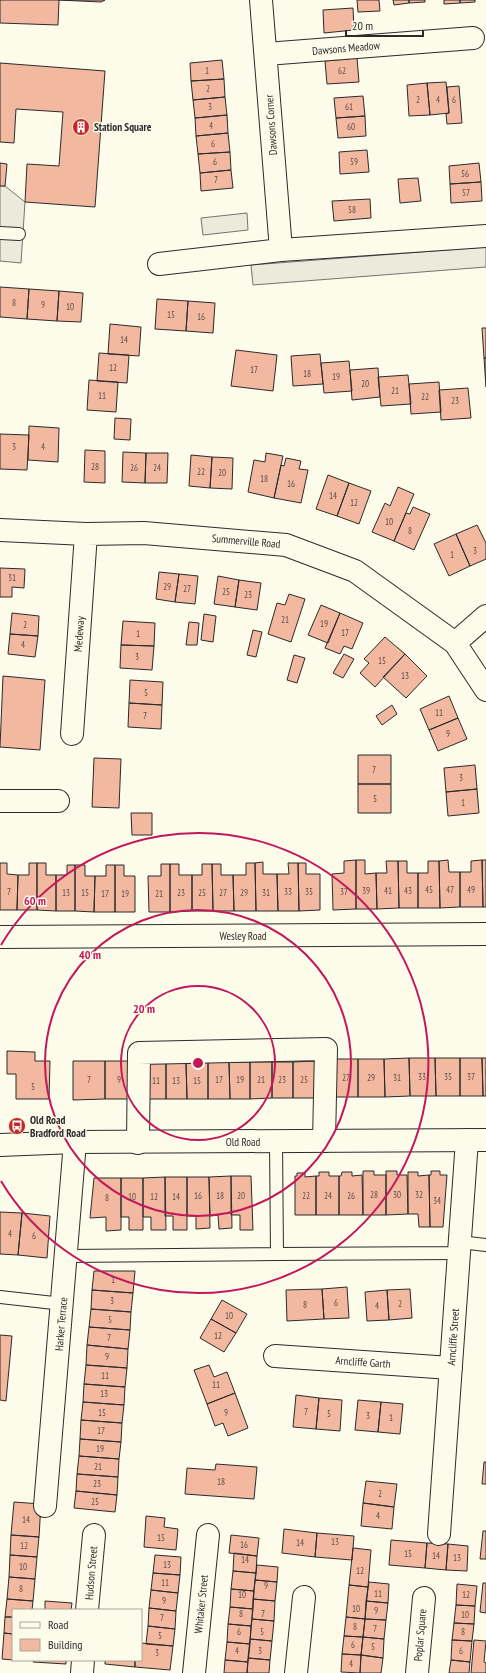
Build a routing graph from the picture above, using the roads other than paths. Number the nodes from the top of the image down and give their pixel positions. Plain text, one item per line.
1 (261, 0) edge
2 (473, 38) dead end
3 (266, 54) junction
4 (0, 233) edge
5 (19, 234) dead end
6 (486, 236) edge
7 (281, 250) junction
8 (158, 264) dead end
9 (0, 530) edge
10 (86, 534) junction
11 (486, 616) edge
12 (454, 643) junction
13 (486, 690) edge
14 (72, 734) dead end
15 (0, 801) edge
16 (58, 801) dead end
17 (486, 934) edge
18 (0, 936) edge
19 (476, 1140) edge
20 (324, 1141) junction
21 (75, 1142) junction
22 (138, 1142) junction
23 (276, 1142) junction
24 (0, 1145) edge
25 (486, 1245) edge
26 (460, 1248) junction
27 (277, 1254) junction
28 (67, 1256) junction
29 (0, 1297) edge
30 (63, 1304) junction
31 (275, 1356) dead end
32 (451, 1368) junction
33 (45, 1506) dead end
34 (439, 1534) dead end
35 (94, 1535) dead end
36 (208, 1536) dead end
37 (304, 1597) dead end
38 (424, 1598) dead end
39 (87, 1609) edge
40 (83, 1661) edge
41 (82, 1673) edge
42 (194, 1673) edge
43 (296, 1673) edge
44 (417, 1673) edge

1 - 3 street, Dawsons Corner
2 - 3 street, Dawsons Meadow
3 - 7 street, Dawsons Corner
4 - 5 lane
6 - 7 street
7 - 8 street
9 - 10 street, Summerville Road
10 - 12 street, Summerville Road
10 - 14 street, Medeway
11 - 12 street
12 - 13 street, Summerville Road
15 - 16 street
17 - 18 street, Wesley Road
19 - 20 street, Old Road
19 - 26 street, Arncliffe Street
20 - 22 street
20 - 23 street, Old Road
21 - 22 street, Old Road
21 - 24 street, Old Road
21 - 28 street, Harker Terrace
22 - 23 street, Old Road
23 - 27 lane
25 - 26 lane
26 - 27 lane
26 - 32 street, Arncliffe Street
27 - 28 lane
28 - 30 street, Harker Terrace
29 - 30 lane
30 - 33 street, Harker Terrace
31 - 32 street, Arncliffe Garth
32 - 34 street, Arncliffe Street
35 - 39 street, Hudson Street
36 - 42 street, Whitaker Street
37 - 43 street
38 - 44 street, Poplar Square
40 - 41 street

